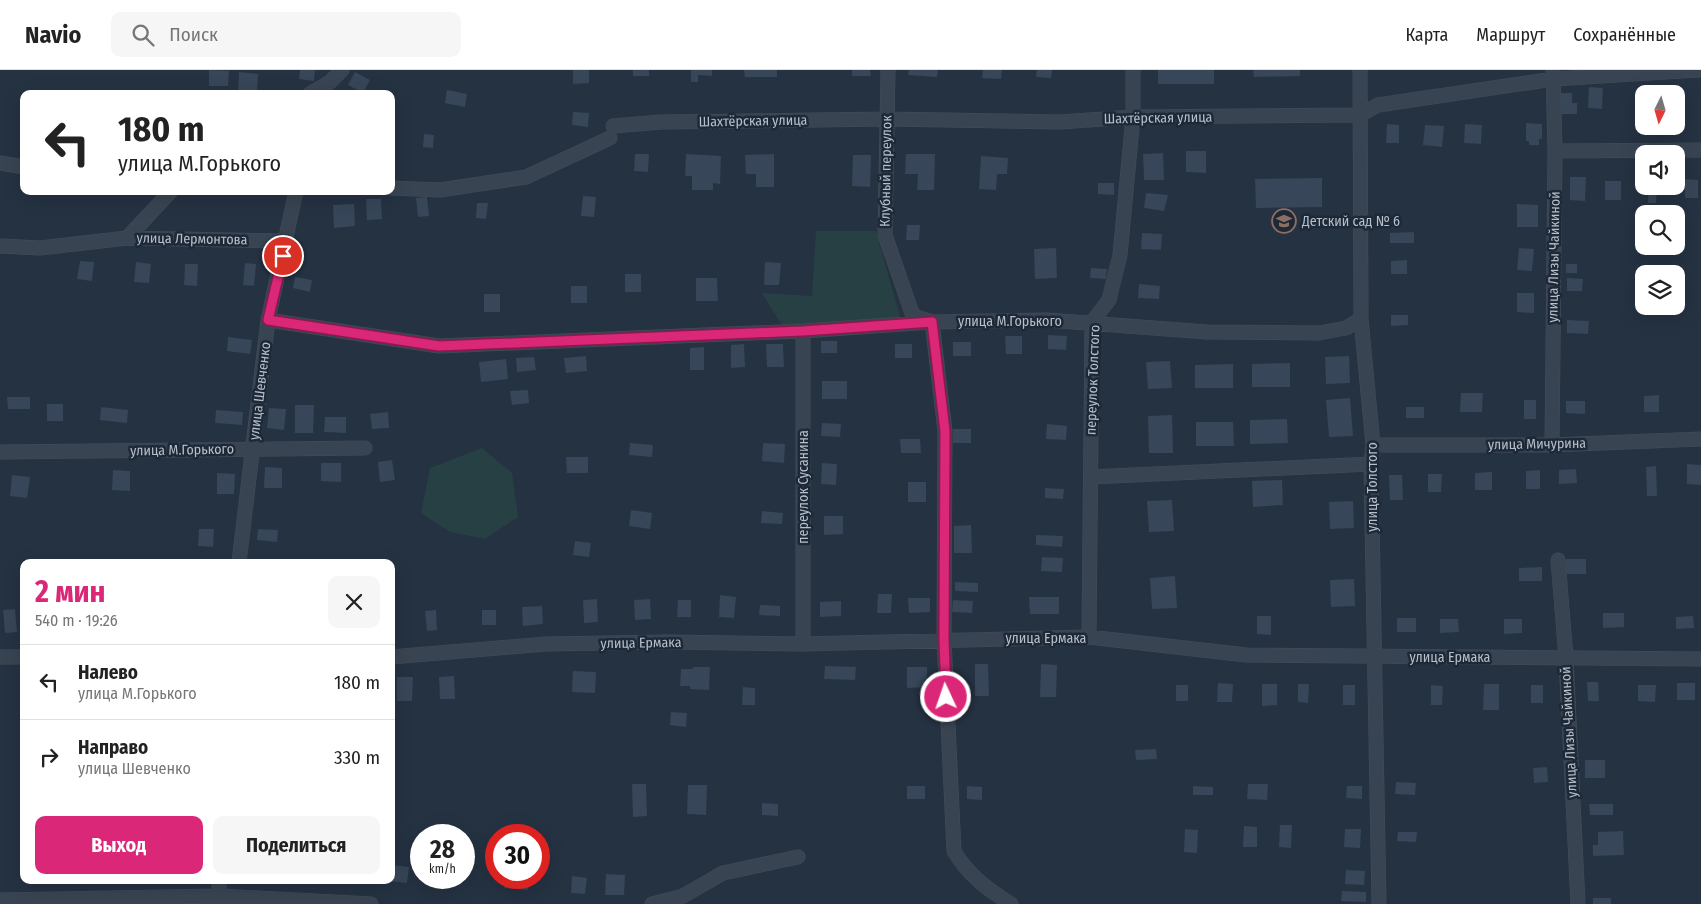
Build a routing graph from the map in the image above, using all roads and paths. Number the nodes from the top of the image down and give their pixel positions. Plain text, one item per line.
1 (342, 70) edge
2 (888, 70) edge
3 (1133, 70) edge
4 (1360, 70) edge
5 (1698, 70) edge
6 (1553, 75) edge
7 (317, 90) edge
8 (1360, 115) junction
9 (1133, 117) junction
10 (887, 119) junction
11 (1701, 150) edge
12 (1555, 151) junction
13 (0, 163) edge
14 (20, 166) edge
15 (395, 188) edge
16 (167, 195) edge
17 (295, 195) edge
18 (127, 238) junction
19 (286, 240) junction
20 (0, 246) edge
21 (1361, 319) junction
22 (268, 320) junction
23 (932, 322) junction
24 (1092, 322) junction
25 (803, 331) junction
26 (1701, 439) edge
27 (1373, 445) junction
28 (1552, 445) junction
29 (365, 448) dead end
30 (253, 449) junction
31 (0, 452) edge
32 (1371, 464) junction
33 (1091, 477) junction
34 (239, 559) edge
35 (1558, 560) dead end
36 (1089, 637) junction
37 (944, 639) junction
38 (803, 644) junction
39 (0, 657) edge
40 (20, 657) edge
41 (395, 657) edge
42 (1373, 657) junction
43 (1566, 658) junction
44 (1701, 659) edge
45 (798, 857) dead end
46 (219, 884) edge
47 (219, 896) junction
48 (0, 900) edge
49 (371, 904) edge
50 (652, 904) edge
51 (1011, 904) edge
52 (1379, 904) edge
53 (1578, 904) edge

1 - 7 street
2 - 10 street, Клубный переулок
3 - 9 street, переулок Толстого
4 - 8 street, улица Толстого
5 - 6 street, Шахтёрская улица
6 - 8 street, Шахтёрская улица
6 - 12 street, улица Лизы Чайкиной
8 - 9 street, Шахтёрская улица
8 - 21 street, улица Толстого
9 - 10 street, Шахтёрская улица
9 - 24 street, переулок Толстого
10 - 15 street, Шахтёрская улица
10 - 23 street, Клубный переулок
11 - 12 street
12 - 28 street, улица Лизы Чайкиной
13 - 14 street
16 - 18 street, улица Лермонтова
17 - 19 street, улица Шевченко
18 - 19 street, улица Лермонтова
18 - 20 street, улица Лермонтова
19 - 22 street, улица Шевченко
21 - 24 street, улица М.Горького
21 - 27 street, улица Толстого
22 - 25 street, улица М.Горького
22 - 30 street, улица Шевченко
23 - 24 street, улица М.Горького
23 - 25 street, улица М.Горького
23 - 37 street
24 - 33 street, переулок Толстого
25 - 38 street, переулок Сусанина
26 - 28 street, улица Мичурина
27 - 28 street, улица Мичурина
27 - 32 street, улица Толстого
29 - 30 street, улица М.Горького
30 - 31 street, улица М.Горького
30 - 34 street, улица Шевченко
32 - 33 street
32 - 42 street, улица Толстого
33 - 36 street, переулок Толстого
35 - 43 street, улица Лизы Чайкиной
36 - 37 street, улица Ермака
36 - 42 street, улица Ермака
37 - 38 street, улица Ермака
37 - 51 street
38 - 41 street, улица Ермака
39 - 40 street
42 - 43 street, улица Ермака
42 - 52 street, улица Толстого
43 - 44 street, улица Ермака
43 - 53 street, улица Лизы Чайкиной
45 - 50 street
46 - 47 street
47 - 48 street
47 - 49 street

